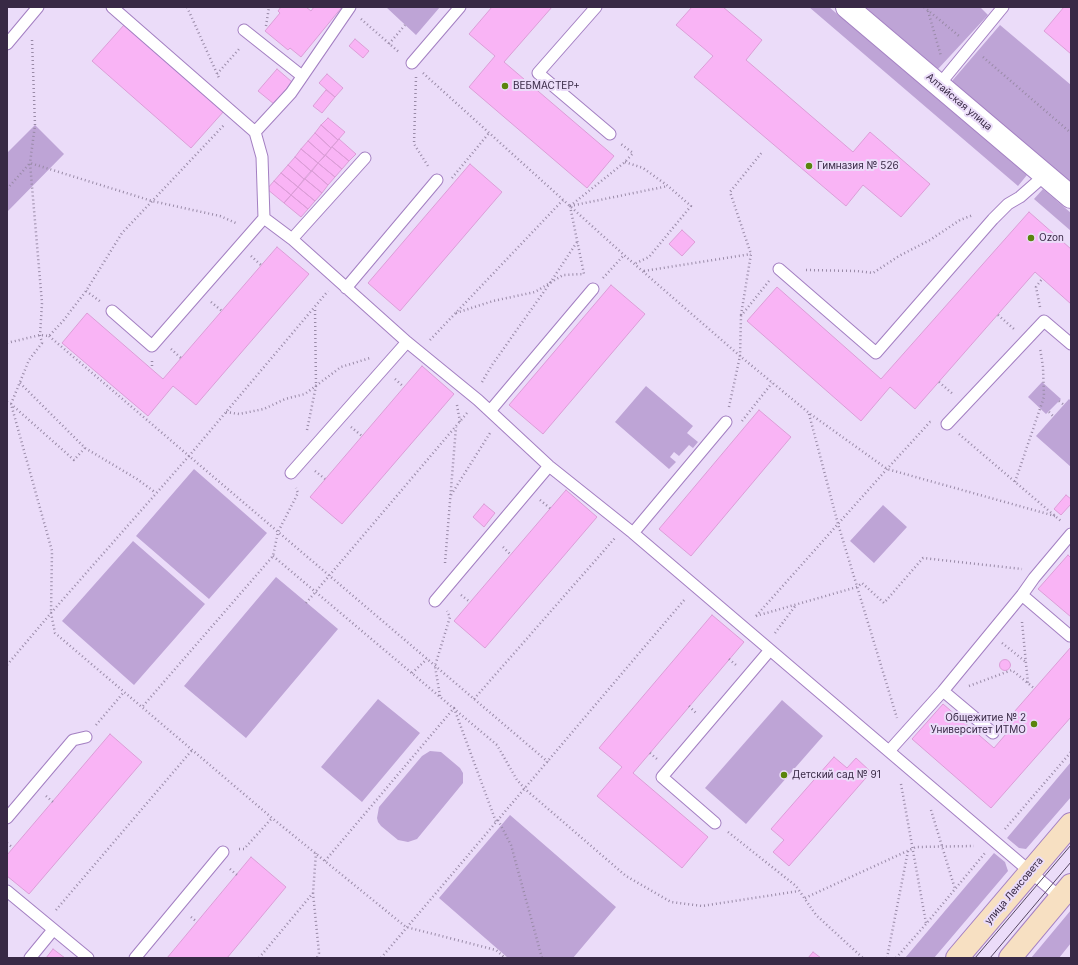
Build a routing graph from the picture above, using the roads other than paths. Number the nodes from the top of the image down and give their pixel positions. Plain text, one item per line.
1 (112, 7) edge
2 (348, 7) edge
3 (460, 7) edge
4 (596, 7) edge
5 (847, 7) edge
6 (1003, 7) edge
7 (34, 11) edge
8 (248, 32) road end
9 (7, 44) edge
10 (415, 66) road end
11 (302, 76) junction
12 (943, 80) junction
13 (255, 132) junction
14 (610, 134) road end
15 (365, 158) dead end
16 (1045, 175) junction
17 (437, 180) road end
18 (1071, 198) edge
19 (264, 218) junction
20 (292, 239) junction
21 (779, 269) road end
22 (346, 288) junction
23 (590, 292) road end
24 (112, 311) dead end
25 (407, 342) junction
26 (1071, 344) edge
27 (494, 415) junction
28 (726, 422) road end
29 (947, 424) road end
30 (549, 466) junction
31 (291, 473) road end
32 (629, 530) junction
33 (1069, 530) edge
34 (1022, 595) junction
35 (439, 597) road end
36 (1070, 636) dead end
37 (770, 650) junction
38 (943, 690) junction
39 (993, 733) dead end
40 (86, 737) road end
41 (893, 755) junction
42 (7, 818) edge
43 (715, 823) road end
44 (1071, 824) edge
45 (222, 852) road end
46 (1030, 871) junction
47 (7, 891) edge
48 (1066, 892) edge
49 (53, 930) junction
50 (962, 956) edge
51 (30, 958) edge
52 (88, 958) edge
53 (135, 958) edge
54 (1010, 958) edge

1 - 13 lane
2 - 11 lane
3 - 10 lane
4 - 14 lane
5 - 12 street, Алтайская улица
6 - 12 lane
7 - 9 lane
8 - 11 lane
11 - 13 lane
12 - 16 street, Алтайская улица
13 - 19 lane
15 - 20 lane
16 - 18 street, Алтайская улица
16 - 21 lane
17 - 22 lane
19 - 20 lane
19 - 24 lane
20 - 22 lane
22 - 25 lane
23 - 27 lane
25 - 27 lane
25 - 31 lane
26 - 29 lane
27 - 30 lane
28 - 32 lane
30 - 32 lane
30 - 35 lane
32 - 37 lane
33 - 34 lane
34 - 36 lane
34 - 38 lane
37 - 41 lane
37 - 43 lane
38 - 39 lane
38 - 41 lane
40 - 42 lane
41 - 46 lane
44 - 46 street, улица Ленсовета
45 - 53 lane
46 - 48 lane
46 - 50 street, улица Ленсовета
47 - 49 lane
48 - 54 street
49 - 51 lane
49 - 52 lane

